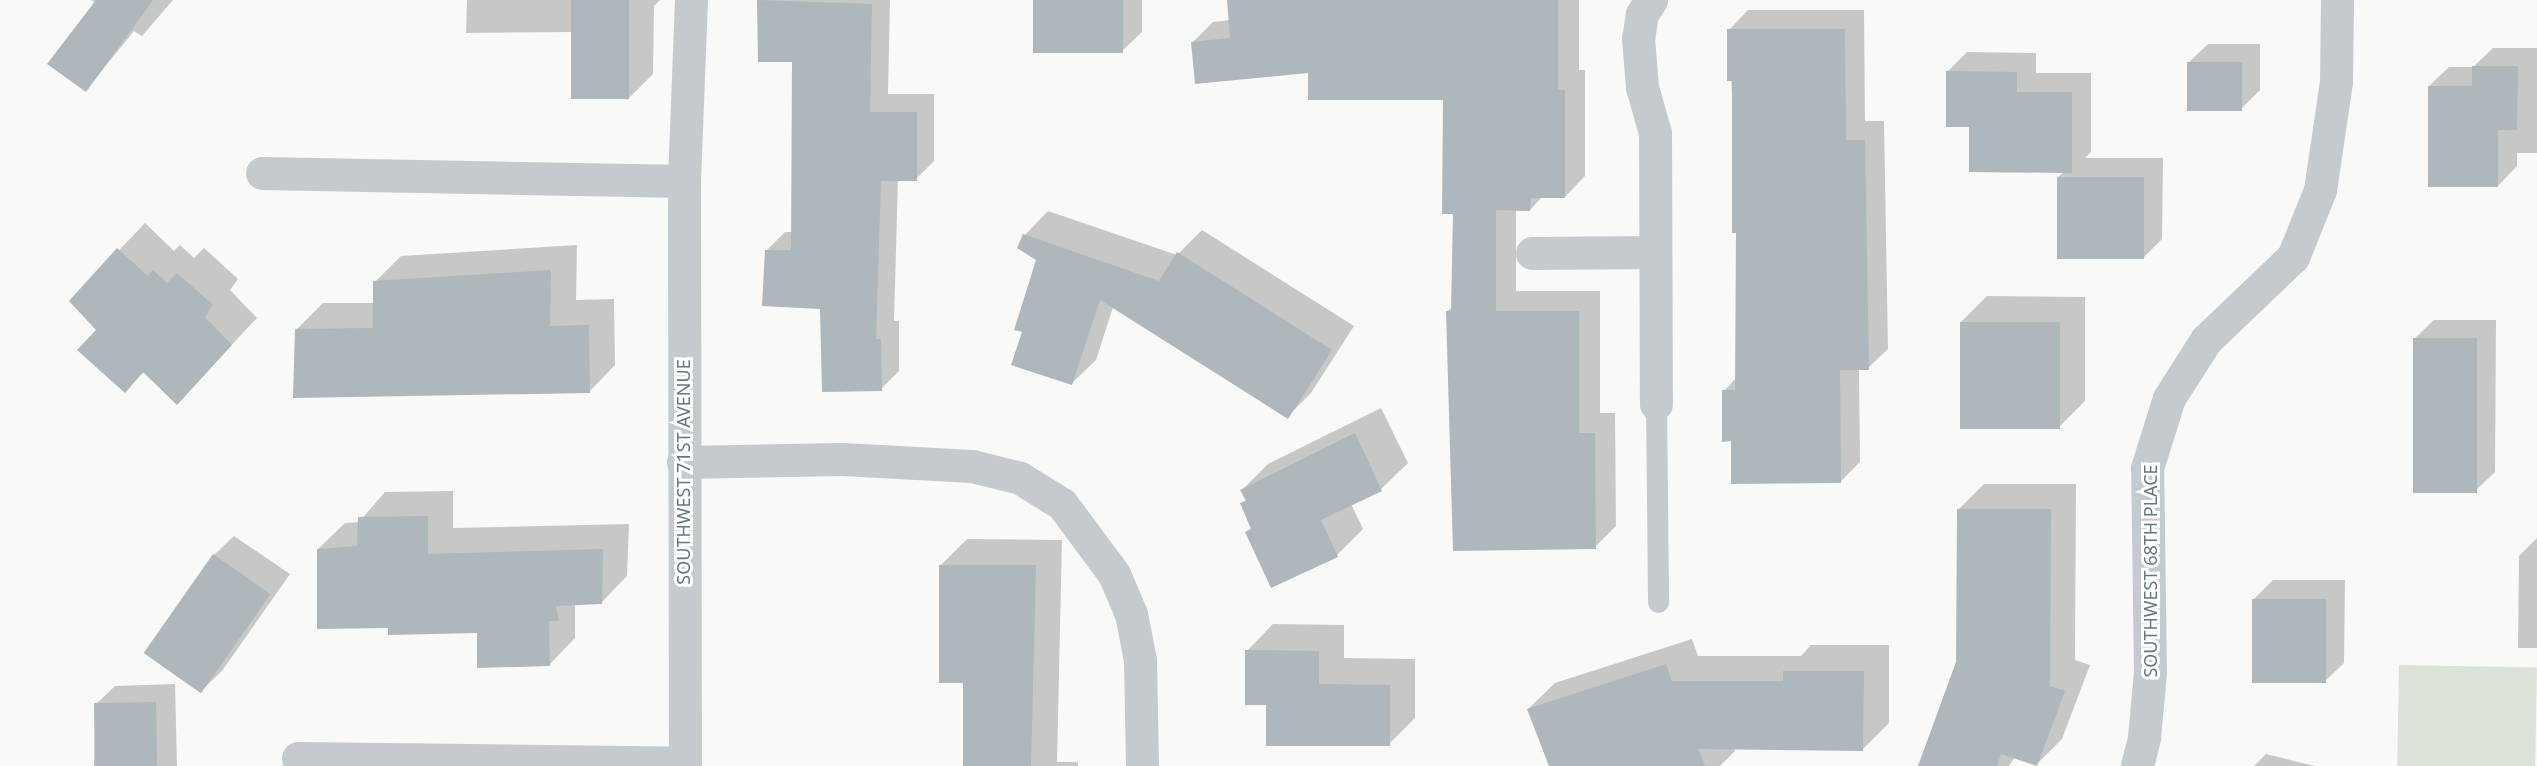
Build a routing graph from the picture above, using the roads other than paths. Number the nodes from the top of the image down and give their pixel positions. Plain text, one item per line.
1 (691, 0) edge
2 (1651, 0) edge
3 (2337, 0) edge
4 (262, 173) dead end
5 (684, 181) junction
6 (1655, 252) junction
7 (1532, 253) dead end
8 (1656, 404) joint
9 (683, 462) junction
10 (1658, 602) dead end
11 (298, 758) dead end
12 (685, 765) edge
13 (1142, 766) edge
14 (2137, 766) edge

1 - 5 street, SOUTHWEST 71ST AVENUE
2 - 6 street
3 - 14 street, SOUTHWEST 68TH PLACE
4 - 5 street
5 - 9 street, SOUTHWEST 71ST AVENUE
6 - 7 street
6 - 8 street
8 - 10 lane
9 - 12 street, SOUTHWEST 71ST AVENUE
9 - 13 street
11 - 12 street, SOUTHWEST 71ST AVENUE

